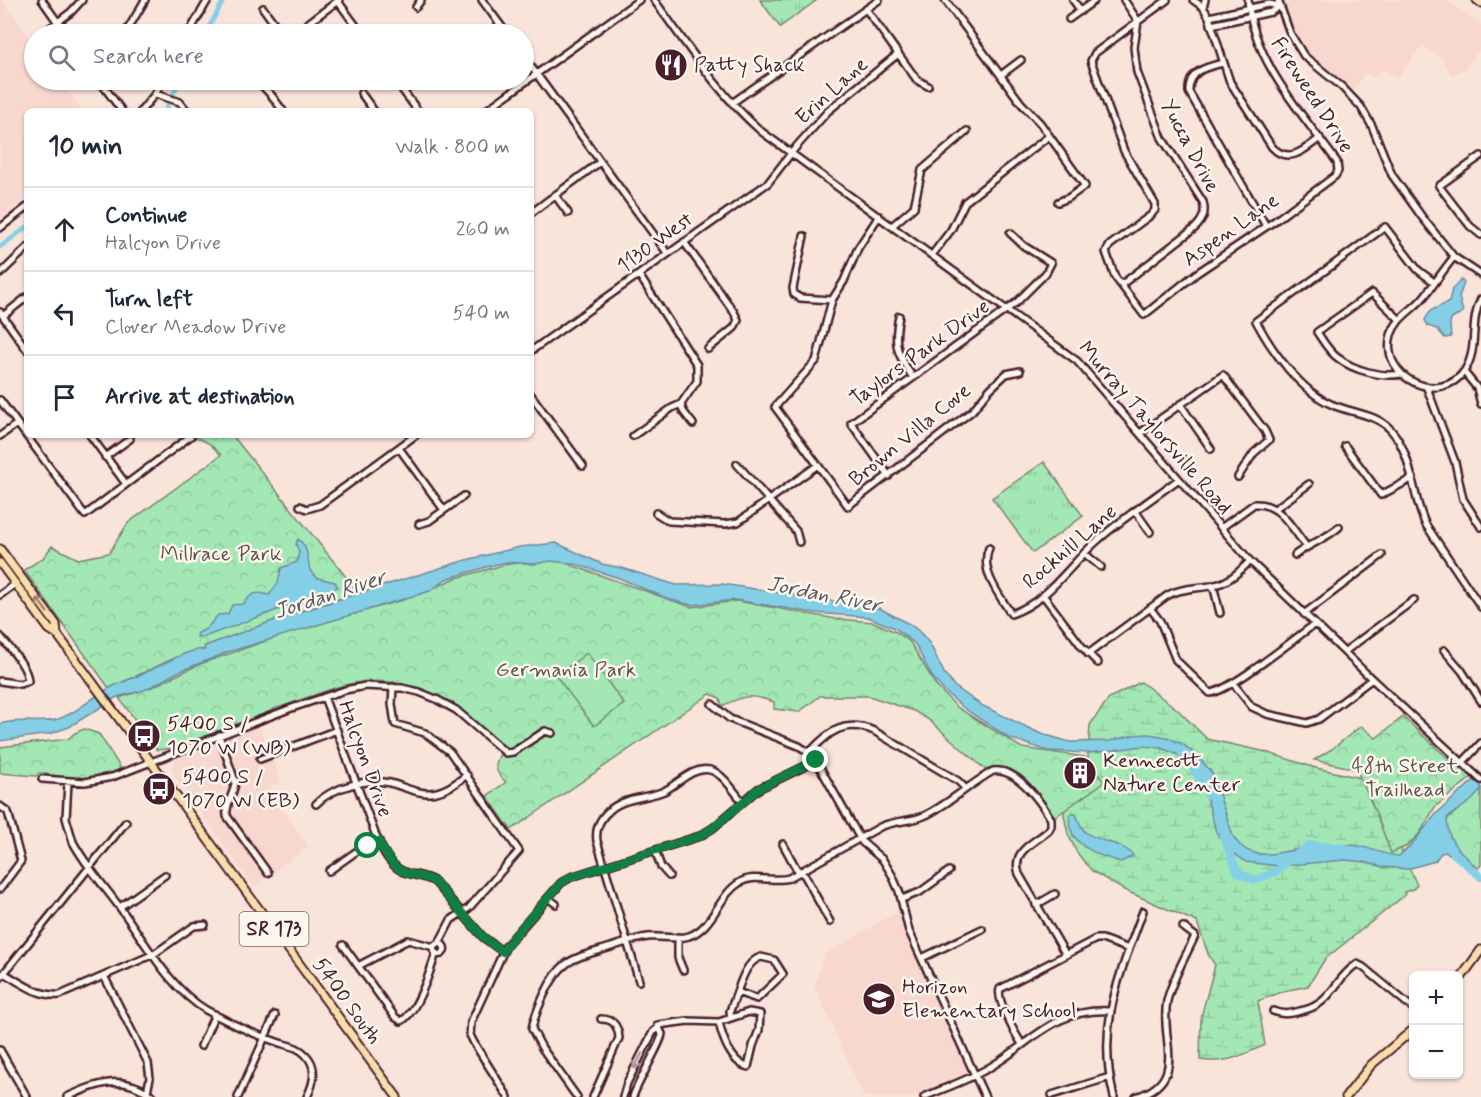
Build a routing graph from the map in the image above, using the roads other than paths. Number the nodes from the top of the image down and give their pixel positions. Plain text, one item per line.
1 (42, 0) edge
2 (82, 0) edge
3 (145, 0) edge
4 (208, 0) edge
5 (338, 0) edge
6 (421, 0) edge
7 (482, 0) edge
8 (639, 0) edge
9 (654, 0) edge
10 (879, 0) edge
11 (945, 0) edge
12 (1073, 0) edge
13 (1124, 0) edge
14 (1167, 0) edge
15 (1193, 0) edge
16 (1248, 0) edge
17 (1477, 0) edge
18 (1094, 1) edge
19 (1204, 3) edge
20 (1279, 3) edge
21 (1481, 3) edge
22 (416, 7) dead end
23 (263, 9) dead end
24 (866, 9) junction
25 (1249, 9) junction
26 (1081, 11) junction
27 (1251, 16) junction
28 (1209, 18) junction
29 (1069, 19) dead end
30 (1138, 21) junction
31 (57, 23) joint
32 (131, 24) edge
33 (194, 24) edge
34 (274, 24) edge
35 (307, 24) edge
36 (355, 24) edge
37 (500, 24) edge
38 (1212, 25) junction
39 (898, 54) junction
40 (1021, 60) dead end
41 (1222, 63) junction
42 (534, 71) edge
43 (536, 74) junction
44 (1001, 75) junction
45 (928, 86) dead end
46 (106, 90) edge
47 (157, 90) edge
48 (267, 90) edge
49 (402, 90) edge
50 (514, 90) edge
51 (361, 93) dead end
52 (154, 94) junction
53 (732, 103) junction
54 (120, 108) edge
55 (143, 108) edge
56 (186, 108) edge
57 (281, 108) edge
58 (372, 108) edge
59 (416, 108) edge
60 (489, 108) edge
61 (967, 132) dead end
62 (1049, 136) junction
63 (1320, 138) junction
64 (790, 154) junction
65 (1481, 156) edge
66 (600, 162) junction
67 (1337, 173) joint
68 (555, 195) junction
69 (1058, 202) dead end
70 (24, 209) edge
71 (534, 211) edge
72 (568, 213) dead end
73 (879, 216) junction
74 (892, 226) junction
75 (1266, 226) junction
76 (0, 228) edge
77 (1010, 233) dead end
78 (1481, 235) edge
79 (804, 236) dead end
80 (684, 242) junction
81 (24, 251) edge
82 (668, 254) junction
83 (932, 255) junction
84 (1454, 257) junction
85 (0, 274) edge
86 (639, 275) junction
87 (1481, 275) edge
88 (1434, 282) junction
89 (1121, 285) junction
90 (24, 299) edge
91 (1481, 299) edge
92 (832, 300) junction
93 (1008, 309) junction
94 (1479, 311) edge
95 (1, 314) edge
96 (899, 316) dead end
97 (1399, 319) junction
98 (24, 346) edge
99 (534, 349) edge
100 (708, 349) dead end
101 (1020, 371) dead end
102 (1464, 372) junction
103 (1401, 374) junction
104 (913, 378) junction
105 (1427, 388) junction
106 (534, 399) edge
107 (0, 400) edge
108 (681, 404) junction
109 (1180, 404) junction
110 (1481, 404) edge
111 (17, 424) junction
112 (693, 424) dead end
113 (24, 433) edge
114 (1140, 433) junction
115 (0, 436) edge
116 (633, 436) dead end
117 (27, 438) edge
118 (92, 438) edge
119 (188, 438) edge
120 (412, 438) edge
121 (130, 439) dead end
122 (1345, 446) dead end
123 (399, 448) junction
124 (1211, 449) dead end
125 (105, 457) junction
126 (737, 464) dead end
127 (818, 465) junction
128 (583, 466) dead end
129 (889, 476) junction
130 (1238, 477) dead end
131 (1413, 478) junction
132 (1179, 479) junction
133 (126, 484) junction
134 (1309, 484) dead end
135 (465, 496) dead end
136 (770, 500) junction
137 (300, 506) dead end
138 (1276, 508) junction
139 (444, 510) junction
140 (1136, 512) junction
141 (656, 513) dead end
142 (419, 524) dead end
143 (1339, 527) dead end
144 (1481, 527) edge
145 (1221, 528) junction
146 (1150, 532) dead end
147 (799, 542) dead end
148 (1306, 546) junction
149 (989, 548) dead end
150 (0, 549) edge
151 (1084, 554) junction
152 (1295, 555) dead end
153 (1382, 555) dead end
154 (1251, 561) junction
155 (0, 563) edge
156 (1101, 567) dead end
157 (15, 584) junction
158 (1213, 585) junction
159 (1481, 593) edge
160 (0, 595) edge
161 (1043, 595) junction
162 (1475, 598) junction
163 (1414, 600) dead end
164 (1481, 607) edge
165 (1150, 608) junction
166 (1220, 613) dead end
167 (1304, 614) junction
168 (1315, 624) junction
169 (57, 634) junction
170 (0, 636) edge
171 (1444, 650) dead end
172 (1344, 652) junction
173 (1088, 654) junction
174 (1098, 663) dead end
175 (1372, 680) junction
176 (0, 681) edge
177 (1233, 683) junction
178 (393, 687) junction
179 (324, 697) junction
180 (1481, 701) edge
181 (712, 704) dead end
182 (337, 730) junction
183 (552, 733) dead end
184 (219, 735) junction
185 (1481, 743) edge
186 (810, 752) junction
187 (260, 759) dead end
188 (816, 760) junction
189 (151, 761) junction
190 (1462, 763) junction
191 (468, 775) junction
192 (42, 779) dead end
193 (1481, 780) edge
194 (68, 782) junction
195 (357, 784) junction
196 (966, 789) junction
197 (842, 791) dead end
198 (835, 795) junction
199 (743, 802) junction
200 (316, 804) dead end
201 (0, 806) edge
202 (126, 822) dead end
203 (860, 838) junction
204 (379, 841) junction
205 (783, 844) dead end
206 (655, 850) junction
207 (90, 866) junction
208 (604, 866) junction
209 (328, 871) dead end
210 (949, 871) dead end
211 (800, 872) junction
212 (268, 873) dead end
213 (165, 875) dead end
214 (669, 876) dead end
215 (0, 889) edge
216 (1055, 894) dead end
217 (548, 898) junction
218 (902, 899) junction
219 (556, 904) dead end
220 (1036, 905) junction
221 (120, 907) junction
222 (1143, 911) dead end
223 (461, 914) junction
224 (830, 922) dead end
225 (205, 925) dead end
226 (1183, 927) dead end
227 (982, 928) dead end
228 (678, 937) junction
229 (627, 942) junction
230 (343, 945) dead end
231 (437, 945) junction
232 (1129, 949) junction
233 (1481, 950) edge
234 (503, 952) junction
235 (153, 954) junction
236 (436, 954) junction
237 (1066, 956) junction
238 (922, 958) junction
239 (358, 966) junction
240 (682, 970) dead end
241 (2, 975) edge
242 (1463, 975) edge
243 (104, 976) junction
244 (639, 981) dead end
245 (737, 992) junction
246 (1409, 1006) edge
247 (1110, 1011) junction
248 (1273, 1011) dead end
249 (215, 1014) junction
250 (275, 1015) dead end
251 (731, 1018) junction
252 (601, 1019) dead end
253 (718, 1022) junction
254 (658, 1027) junction
255 (1409, 1032) edge
256 (265, 1037) junction
257 (1022, 1044) junction
258 (201, 1046) dead end
259 (0, 1050) edge
260 (975, 1075) junction
261 (1110, 1077) junction
262 (147, 1094) edge
263 (1052, 1095) dead end
264 (27, 1097) edge
265 (67, 1097) edge
266 (154, 1097) edge
267 (238, 1097) edge
268 (307, 1097) edge
269 (397, 1097) edge
270 (508, 1097) edge
271 (577, 1097) edge
272 (593, 1097) edge
273 (623, 1097) edge
274 (633, 1097) edge
275 (924, 1097) edge
276 (985, 1097) edge
277 (1114, 1097) edge
278 (1136, 1097) edge
279 (1346, 1097) edge

1 - 31 street
2 - 31 street
3 - 32 street
4 - 33 street
5 - 35 street
5 - 36 street
6 - 22 street
7 - 37 street
8 - 43 street
9 - 53 street, Murray Taylorsville Road
10 - 24 street
11 - 44 street
12 - 26 street
13 - 30 street
14 - 30 street
15 - 19 street
16 - 25 street, Fireweed Drive
17 - 21 main road
18 - 26 street
19 - 28 street
20 - 25 street
20 - 27 street
20 - 84 street
23 - 34 street
24 - 39 street
24 - 53 street
25 - 27 street, Fireweed Drive
25 - 28 street
26 - 29 street
27 - 38 street
27 - 63 street, Fireweed Drive
28 - 38 street
30 - 89 street, Yucca Drive
30 - 89 street
38 - 41 street
39 - 45 street
39 - 64 street, Erin Lane
40 - 44 street
41 - 63 street
41 - 75 street
42 - 43 street
43 - 66 street
44 - 62 street
46 - 54 street
47 - 52 street
48 - 57 street
49 - 59 street
50 - 60 street
51 - 58 street
52 - 55 street
52 - 56 street
53 - 64 street, Murray Taylorsville Road
61 - 74 street
62 - 69 street
62 - 83 street
63 - 67 street, Fireweed Drive
64 - 73 street, Murray Taylorsville Road
64 - 80 street, 1130 West
65 - 78 street
66 - 68 street
66 - 82 street
67 - 75 street, Aspen Lane
68 - 71 street
68 - 72 street
70 - 76 street
73 - 74 street, Murray Taylorsville Road
73 - 92 street
74 - 83 street, Murray Taylorsville Road
75 - 89 street, Aspen Lane
77 - 93 street, Taylors Park Drive
79 - 92 street
80 - 82 street, 1130 West
80 - 100 street
81 - 85 street
82 - 86 street, 1130 West
83 - 93 street, Murray Taylorsville Road
84 - 87 street
84 - 88 street
86 - 99 street, 1130 West
86 - 108 street
88 - 97 street
88 - 131 street
90 - 95 street
91 - 94 street
92 - 127 street
93 - 104 street, Taylors Park Drive
93 - 114 street, Murray Taylorsville Road
94 - 102 street
95 - 98 street
96 - 104 street
97 - 103 street
97 - 103 street
101 - 129 street, Brown Villa Cove
102 - 105 street
102 - 110 street
103 - 105 street
104 - 129 street, Taylors Park Drive
105 - 144 street
106 - 128 street
107 - 111 street
108 - 112 street
108 - 116 street
109 - 114 street
109 - 124 street
109 - 130 street
111 - 113 street
111 - 115 street
114 - 132 street, Murray Taylorsville Road
117 - 133 street
118 - 125 street
119 - 133 street
120 - 123 street
121 - 125 street
122 - 131 street
123 - 137 street
123 - 139 street
125 - 133 street
126 - 136 street
127 - 129 street, Brown Villa Cove
127 - 136 street
131 - 162 street
132 - 140 street, Rockhill Lane
132 - 145 street, Murray Taylorsville Road
134 - 138 street
135 - 139 street
136 - 141 street
136 - 147 street
138 - 145 street
138 - 148 street
139 - 142 street
140 - 146 street
140 - 151 street, Rockhill Lane
143 - 148 street
145 - 154 street, Murray Taylorsville Road
148 - 152 street
149 - 161 street, Rockhill Lane
169 -> 150 main road, 5400 South / SR 173
151 - 156 street
151 - 161 street, Rockhill Lane
153 - 167 street
154 - 158 street
154 - 167 street, Murray Taylorsville Road
155 - 157 main road, 5400 South / SR 173
157 - 160 street
157 - 169 main road, 5400 South / SR 173
158 - 165 street
158 - 166 street
159 - 162 street
161 - 173 street
162 - 164 street
163 - 172 street
165 - 173 street
165 - 177 street
167 - 168 street, Murray Taylorsville Road
168 - 172 street, Murray Taylorsville Road
168 - 177 street
169 - 189 main road, 5400 South / SR 173
170 - 176 street
171 - 180 street
172 - 175 street, Murray Taylorsville Road
173 - 174 street
175 - 177 street
175 - 190 street, Murray Taylorsville Road
178 - 179 street
178 - 183 street
178 - 191 street
179 - 182 street, Halcyon Drive
179 - 184 street
181 - 186 street
182 - 187 street
182 - 195 street, Halcyon Drive
184 - 189 street
184 - 212 street
185 - 190 street
186 - 188 street
186 - 196 street
188 - 198 street
188 - 199 street
189 - 194 street
189 - 269 main road, 5400 South / SR 173
190 - 193 street, Murray Taylorsville Road
191 - 195 street
191 - 223 street
192 - 194 street
194 - 207 street
195 - 200 street
195 - 204 street, Halcyon Drive
196 - 203 street
196 - 220 street
197 - 198 street
198 - 203 street
199 - 206 street
199 - 208 street
201 - 215 street
202 - 207 street
203 - 211 street
203 - 218 street
204 - 209 street
204 - 223 street, Halcyon Drive
205 - 211 street
206 - 208 street
206 - 214 street
207 - 221 street
207 - 241 street
208 - 217 street
208 - 229 street
210 - 218 street
211 - 224 street
211 - 228 street
213 - 221 street
216 - 220 street
217 - 219 street
217 - 234 street
218 - 238 street
220 - 237 street
221 - 235 street
222 - 232 street
223 - 231 street
223 - 234 street, Halcyon Drive
225 - 235 street
226 - 278 street
227 - 238 street
228 - 229 street
228 - 240 street
229 - 244 street
229 - 271 street
230 - 239 street
231 - 236 street
231 - 236 street
231 - 239 street
232 - 237 street
232 - 247 street
233 - 242 main road
234 - 270 street
235 - 243 street
235 - 249 street
236 - 239 street
237 - 257 street
238 - 260 street
241 - 243 street
243 - 262 street
245 - 245 street
245 - 251 street
246 - 248 street
247 - 257 street
247 - 261 street
249 - 256 street
249 - 258 street
250 - 256 street
251 - 253 street
251 - 253 street
252 - 272 street
253 - 254 street
254 -> 273 street
254 - 274 street
255 - 279 main road
256 - 267 street
256 - 268 street
257 - 260 street
259 - 264 street
260 - 275 street
260 - 276 street
261 - 263 street
261 - 277 street
262 - 265 street
262 - 266 street

